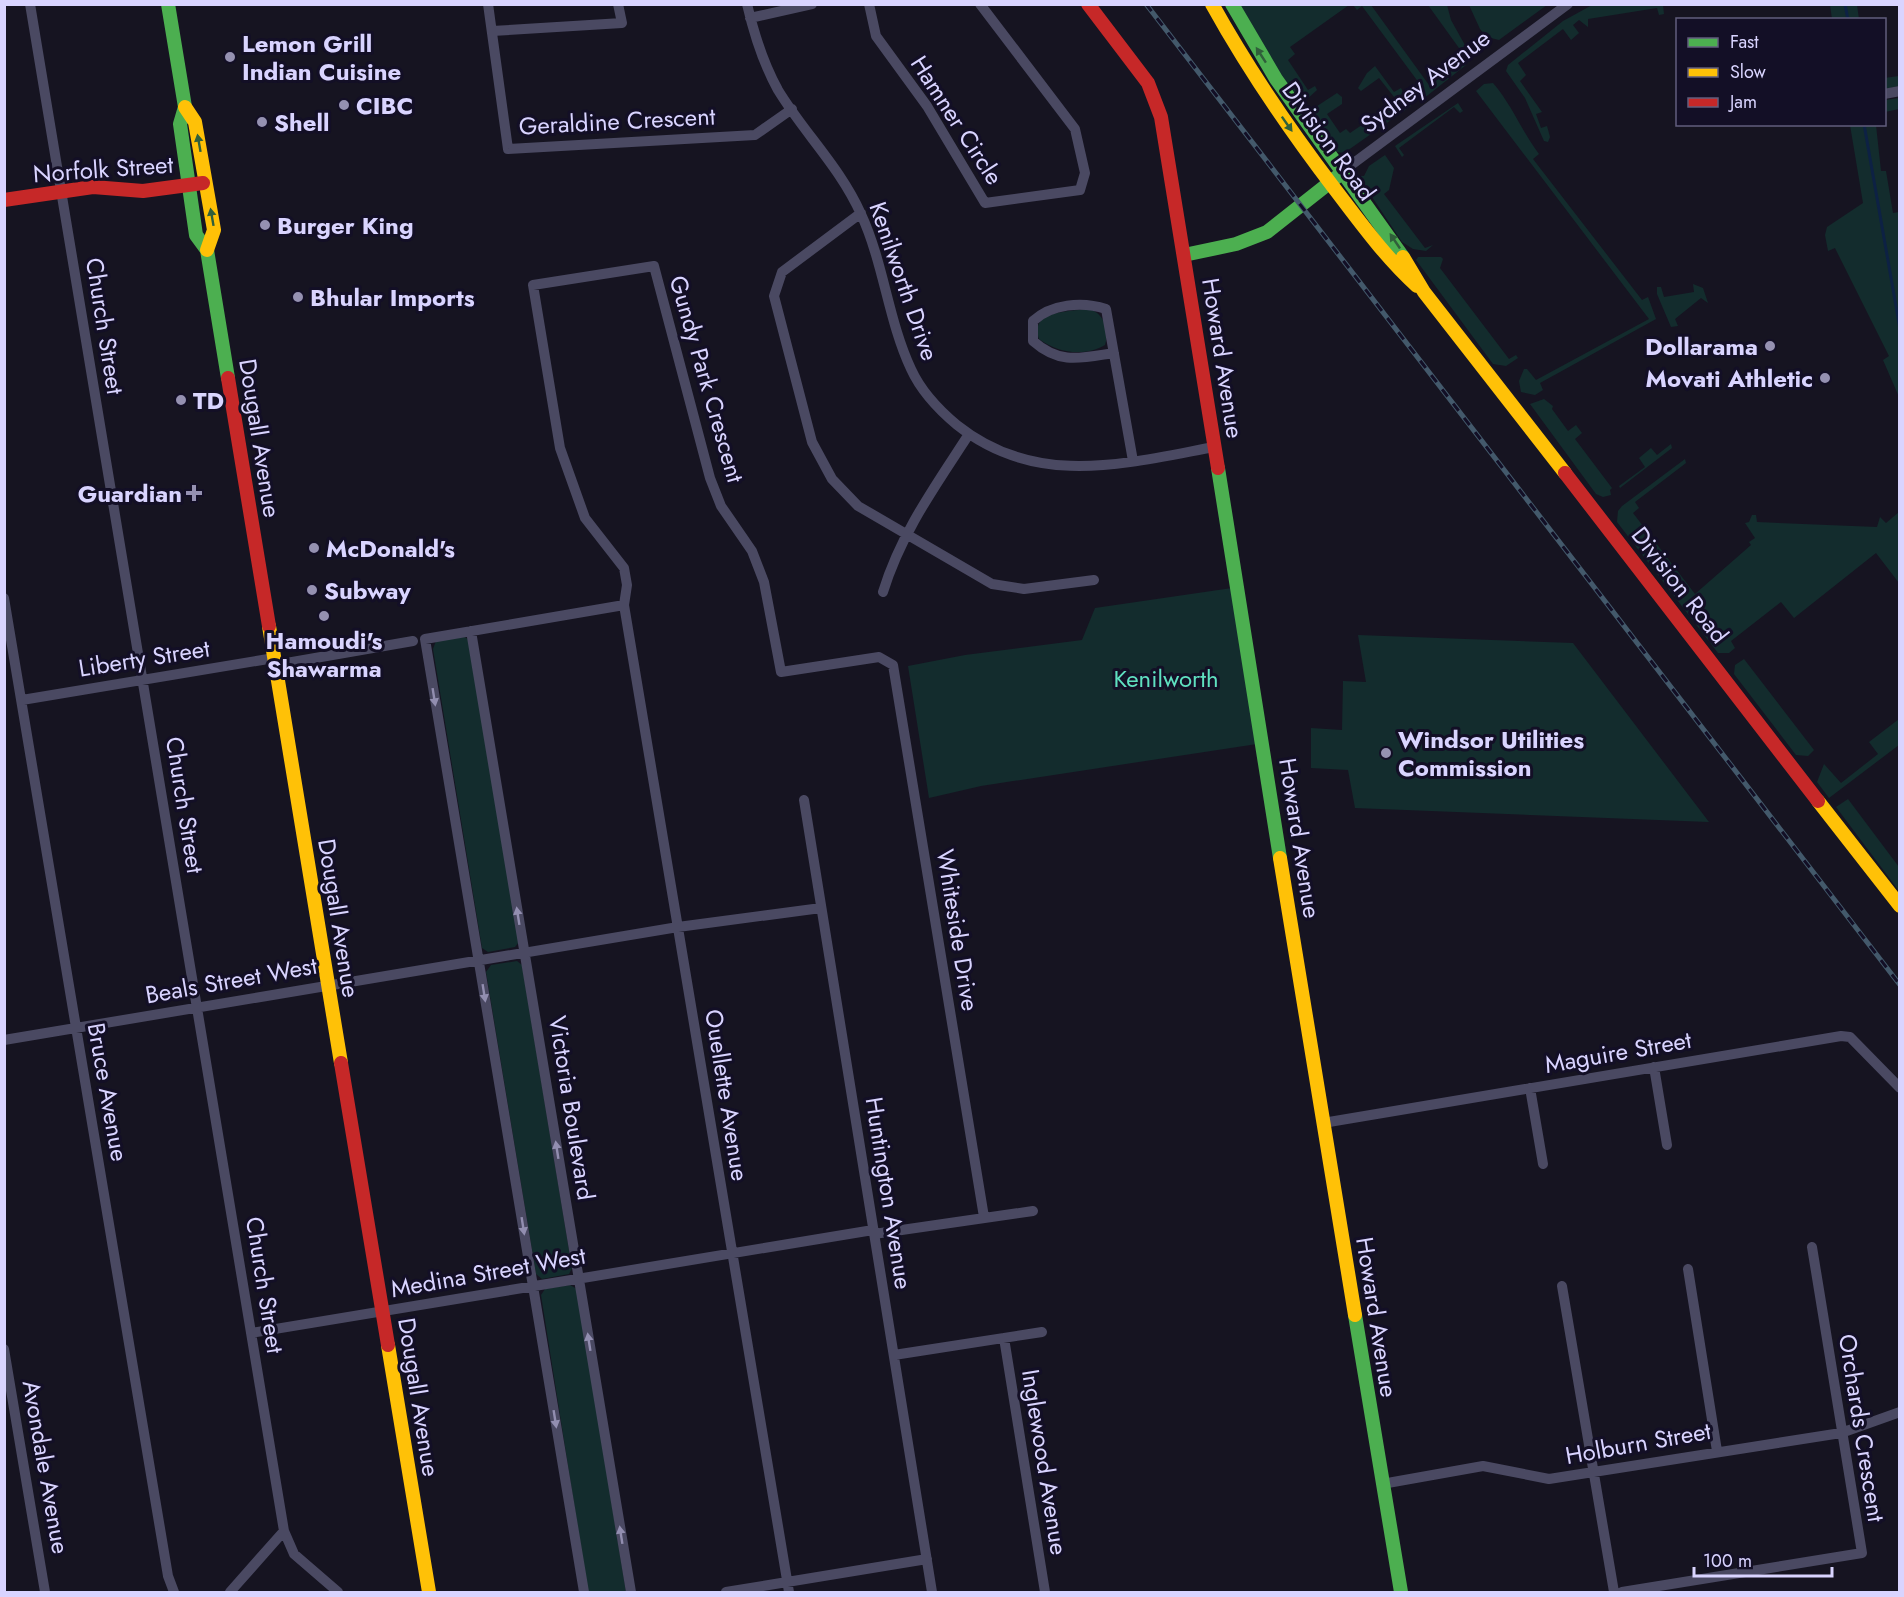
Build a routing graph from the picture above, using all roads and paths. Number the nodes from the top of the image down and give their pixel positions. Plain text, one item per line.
1 (30, 4) edge
2 (168, 4) edge
3 (488, 4) edge
4 (618, 4) edge
5 (747, 4) edge
6 (812, 4) edge
7 (869, 4) edge
8 (980, 4) edge
9 (1088, 4) edge
10 (1212, 4) edge
11 (1232, 4) edge
12 (1568, 4) edge
13 (750, 18) junction
14 (492, 32) junction
15 (185, 107) junction
16 (792, 109) junction
17 (1343, 171) junction
18 (206, 182) junction
19 (1330, 183) junction
20 (188, 185) junction
21 (61, 191) junction
22 (4, 201) edge
23 (861, 213) junction
24 (207, 250) junction
25 (1184, 255) junction
26 (1424, 292) junction
27 (1114, 353) junction
28 (969, 434) junction
29 (1214, 447) junction
30 (1133, 461) junction
31 (905, 534) junction
32 (1094, 580) dead end
33 (883, 592) dead end
34 (4, 598) edge
35 (624, 605) junction
36 (471, 631) junction
37 (413, 641) dead end
38 (879, 657) joint
39 (274, 661) junction
40 (143, 680) junction
41 (21, 700) junction
42 (804, 800) dead end
43 (1899, 906) edge
44 (821, 908) junction
45 (678, 927) junction
46 (524, 952) junction
47 (478, 960) junction
48 (328, 984) junction
49 (197, 1006) junction
50 (76, 1028) junction
51 (4, 1040) edge
52 (1654, 1067) junction
53 (1899, 1088) edge
54 (1530, 1089) junction
55 (1323, 1124) junction
56 (1667, 1145) dead end
57 (1542, 1164) dead end
58 (1033, 1211) dead end
59 (984, 1217) junction
60 (874, 1232) junction
61 (1812, 1247) dead end
62 (732, 1252) junction
63 (1688, 1269) dead end
64 (579, 1278) junction
65 (532, 1286) junction
66 (1562, 1287) dead end
67 (382, 1311) junction
68 (1042, 1332) dead end
69 (251, 1333) junction
70 (1004, 1338) junction
71 (4, 1349) edge
72 (894, 1355) junction
73 (1899, 1412) edge
74 (1841, 1432) junction
75 (1717, 1451) junction
76 (1593, 1473) junction
77 (1382, 1484) junction
78 (284, 1531) junction
79 (927, 1559) junction
80 (788, 1587) edge
81 (45, 1593) edge
82 (174, 1593) edge
83 (230, 1593) edge
84 (338, 1593) edge
85 (429, 1593) edge
86 (584, 1593) edge
87 (631, 1593) edge
88 (726, 1593) edge
89 (932, 1593) edge
90 (1045, 1593) edge
91 (1401, 1593) edge
92 (1614, 1593) edge
93 (1622, 1593) edge

1 - 21 street, Church Street
2 - 15 main road, Dougall Avenue
3 - 14 street, Geraldine Crescent
4 - 14 street
5 - 13 street, Kenilworth Drive
6 - 13 street
7 - 8 street, Hamner Circle
9 - 25 main road, Howard Avenue
10 -> 19 main road, Division Road
17 -> 11 main road, Division Road
12 - 17 street, Sydney Avenue
13 - 16 street, Kenilworth Drive
14 - 16 street, Geraldine Crescent
18 -> 15 main road, Dougall Avenue
15 - 20 main road, Dougall Avenue
16 - 23 street, Kenilworth Drive
17 - 19 main road, Sydney Avenue
26 -> 17 main road, Division Road
18 - 20 main road, Norfolk Street
24 -> 18 main road, Dougall Avenue
19 - 25 main road, Sydney Avenue
19 - 26 main road, Division Road
20 - 21 main road, Norfolk Street
20 - 24 main road, Dougall Avenue
21 - 22 main road, Norfolk Street
21 - 40 street, Church Street
23 - 28 street, Kenilworth Drive
23 - 31 street
24 - 39 main road, Dougall Avenue
25 - 29 main road, Howard Avenue
26 - 43 main road, Division Road
27 - 27 street
27 - 30 street
28 - 30 street, Kenilworth Drive
28 - 31 street
29 - 30 street, Kenilworth Drive
29 - 55 main road, Howard Avenue
31 - 32 street
31 - 33 street
34 - 41 street, Bruce Avenue
35 - 36 street
35 - 38 street, Gundy Park Crescent
35 - 45 street, Ouellette Avenue
46 -> 36 street, Victoria Boulevard
36 -> 47 street
37 - 39 street, Liberty Street
38 - 59 street, Whiteside Drive
39 - 40 street, Liberty Street
39 - 48 main road, Dougall Avenue
40 - 41 street, Liberty Street
40 - 49 street, Church Street
41 - 50 street, Bruce Avenue
42 - 44 street, Huntington Avenue
44 - 45 street, Beals Street West
44 - 60 street, Huntington Avenue
45 - 46 street, Beals Street West
45 - 62 street, Ouellette Avenue
46 - 47 street, Beals Street West
64 -> 46 street, Victoria Boulevard
47 - 48 street, Beals Street West
47 -> 65 street
48 - 49 street, Beals Street West
48 - 67 main road, Dougall Avenue
49 - 50 street, Beals Street West
49 - 69 street, Church Street
50 - 51 street, Beals Street West
50 - 82 street, Bruce Avenue
52 - 53 street, Maguire Street
52 - 54 street, Maguire Street
52 - 56 street
54 - 55 street, Maguire Street
54 - 57 street
55 - 77 main road, Howard Avenue
58 - 59 street, Medina Street West
59 - 60 street, Medina Street West
60 - 62 street, Medina Street West
60 - 72 street, Huntington Avenue
61 - 74 street, Orchards Crescent
62 - 64 street, Medina Street West
62 - 80 street, Ouellette Avenue
63 - 75 street
64 - 65 street, Medina Street West
87 -> 64 street, Victoria Boulevard
65 - 67 street, Medina Street West
65 -> 86 street
66 - 76 street
67 - 69 street, Medina Street West
67 - 85 main road, Dougall Avenue
68 - 70 street
69 - 78 street, Church Street
70 - 72 street
70 - 90 street, Inglewood Avenue
71 - 81 street, Avondale Avenue
72 - 79 street, Huntington Avenue
73 - 74 street, Holburn Street
74 - 75 street, Holburn Street
74 - 93 street, Orchards Crescent
75 - 76 street, Holburn Street
76 - 77 street, Holburn Street
76 - 92 street
77 - 91 main road, Howard Avenue
78 - 83 street
78 - 84 street, Church Street
79 - 80 street
79 - 89 street, Huntington Avenue
80 - 88 street

